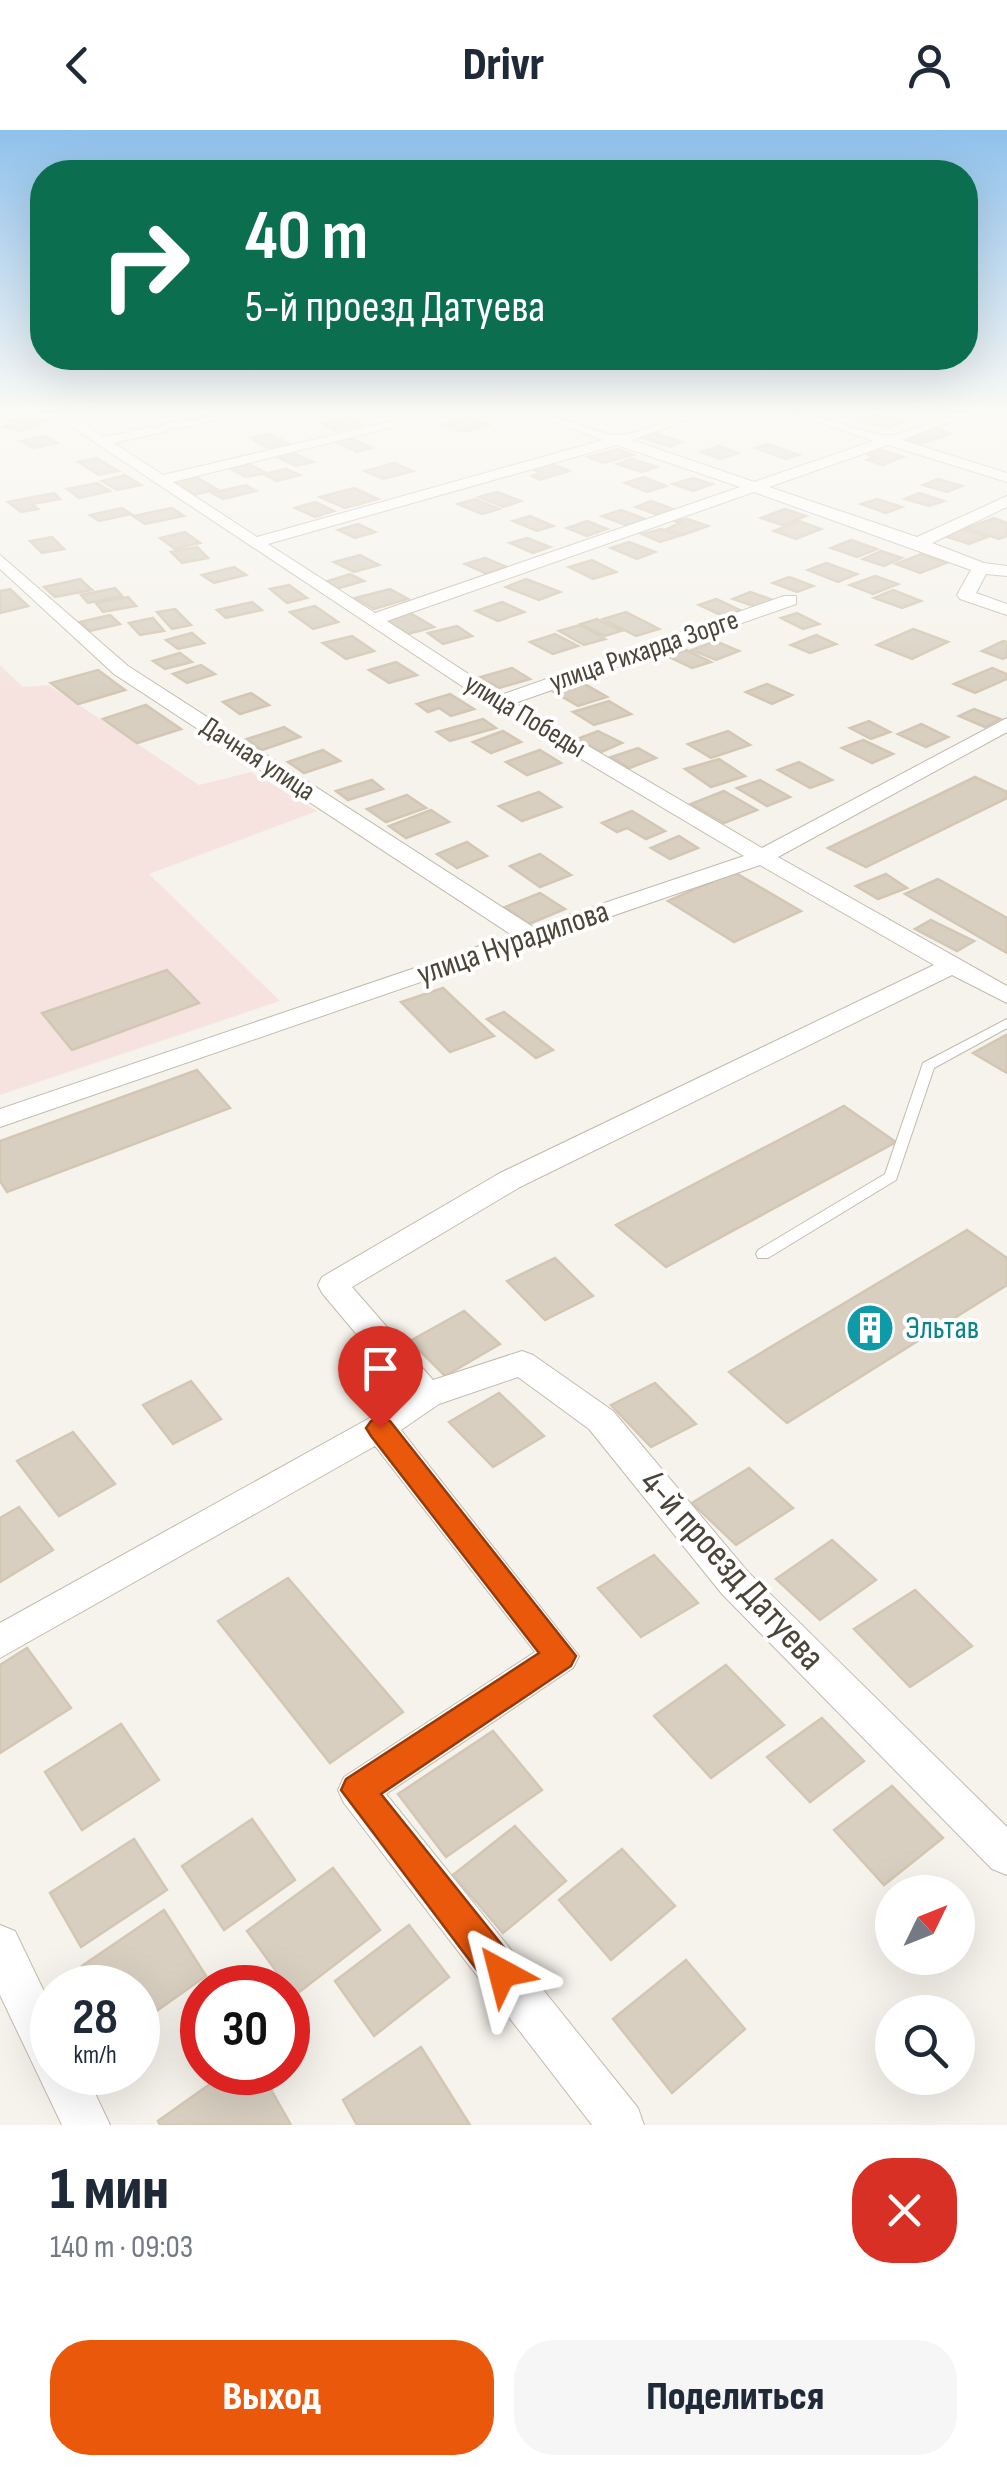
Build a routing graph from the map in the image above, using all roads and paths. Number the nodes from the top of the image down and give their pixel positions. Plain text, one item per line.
1 (202, 506) edge
2 (384, 506) edge
3 (700, 506) edge
4 (807, 506) edge
5 (998, 506) edge
6 (256, 542) junction
7 (918, 543) junction
8 (0, 560) edge
9 (981, 568) junction
10 (1007, 571) edge
11 (790, 600) dead end
12 (1007, 610) edge
13 (372, 620) junction
14 (498, 702) junction
15 (1007, 724) edge
16 (762, 857) junction
17 (532, 936) junction
18 (953, 965) junction
19 (1007, 996) edge
20 (1007, 1024) edge
21 (0, 1118) edge
22 (763, 1254) dead end
23 (427, 1395) junction
24 (380, 1428) junction
25 (0, 1642) edge
26 (1007, 1855) edge
27 (0, 1946) edge
28 (30, 2010) edge
29 (72, 2095) edge
30 (87, 2125) edge
31 (621, 2125) edge

1 - 6 street, улица Победы
2 - 6 street
3 - 13 street
4 - 7 street
5 - 7 street
6 - 13 street, улица Победы
7 - 9 street
8 - 17 street, Дачная улица
9 - 10 street
9 - 12 street
11 - 14 street, улица Рихарда Зорге
13 - 14 street, улица Победы
14 - 16 street, улица Победы
15 - 16 street, улица Нурадилова
16 - 17 street, улица Нурадилова
16 - 18 street, улица Победы
17 - 21 street, улица Нурадилова
18 - 19 street, улица Победы
18 - 23 street
20 - 22 lane
23 - 24 street
23 - 26 street, 4-й проезд Датуева
24 - 25 street
24 - 31 street
27 - 28 street
29 - 30 street

